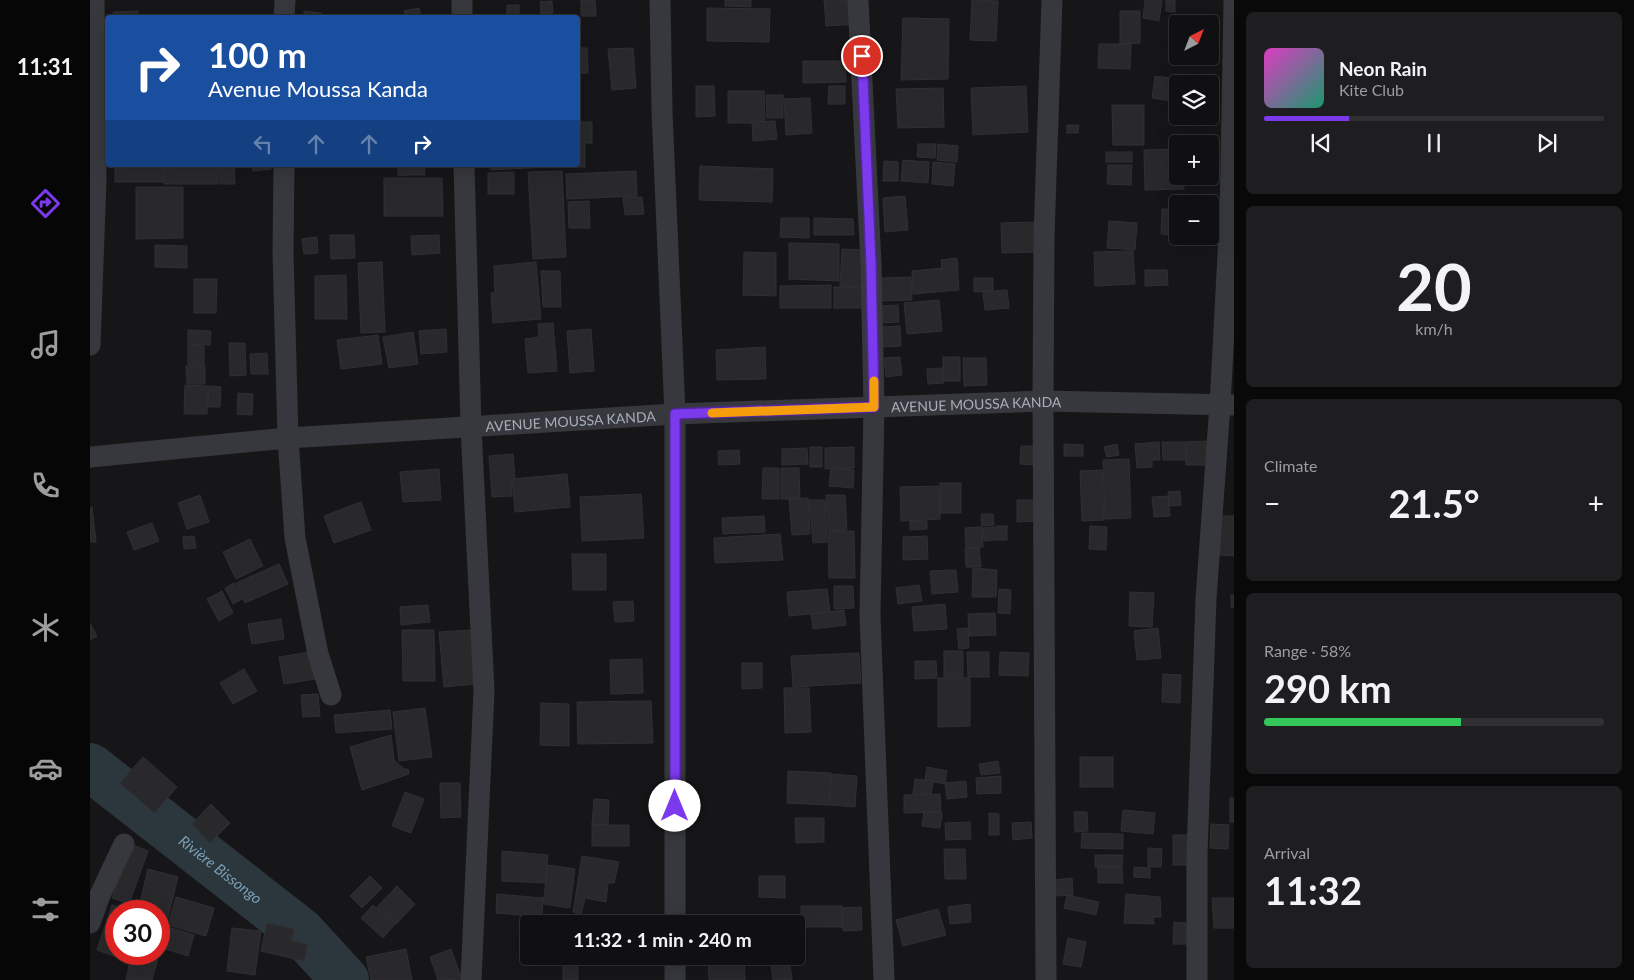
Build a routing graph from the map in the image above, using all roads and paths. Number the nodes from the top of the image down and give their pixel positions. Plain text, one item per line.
1 (94, 0) edge
2 (284, 0) edge
3 (462, 0) edge
4 (660, 0) edge
5 (858, 0) edge
6 (1052, 0) edge
7 (1234, 2) edge
8 (284, 15) edge
9 (462, 15) edge
10 (284, 167) edge
11 (464, 167) edge
12 (90, 345) edge
13 (1043, 401) junction
14 (1227, 405) edge
15 (874, 407) junction
16 (675, 414) junction
17 (471, 427) junction
18 (288, 438) junction
19 (91, 453) edge
20 (331, 695) dead end
21 (124, 844) dead end
22 (675, 915) edge
23 (90, 923) edge
24 (675, 965) edge
25 (471, 980) edge
26 (675, 980) edge
27 (884, 980) edge
28 (1046, 980) edge
29 (1196, 980) edge

1 - 12 street
2 - 8 street
3 - 9 street
4 - 16 street
5 - 15 street
6 - 13 street
7 - 14 street
10 - 18 street
11 - 17 street
13 - 14 street, AVENUE MOUSSA KANDA
13 - 15 street, AVENUE MOUSSA KANDA
13 - 28 street
14 - 29 street
15 - 16 street, AVENUE MOUSSA KANDA
15 - 27 street
16 - 17 street, AVENUE MOUSSA KANDA
16 - 22 street
17 - 18 street, AVENUE MOUSSA KANDA
17 - 25 street
18 - 19 street, AVENUE MOUSSA KANDA
18 - 20 street
21 - 23 street
24 - 26 street

